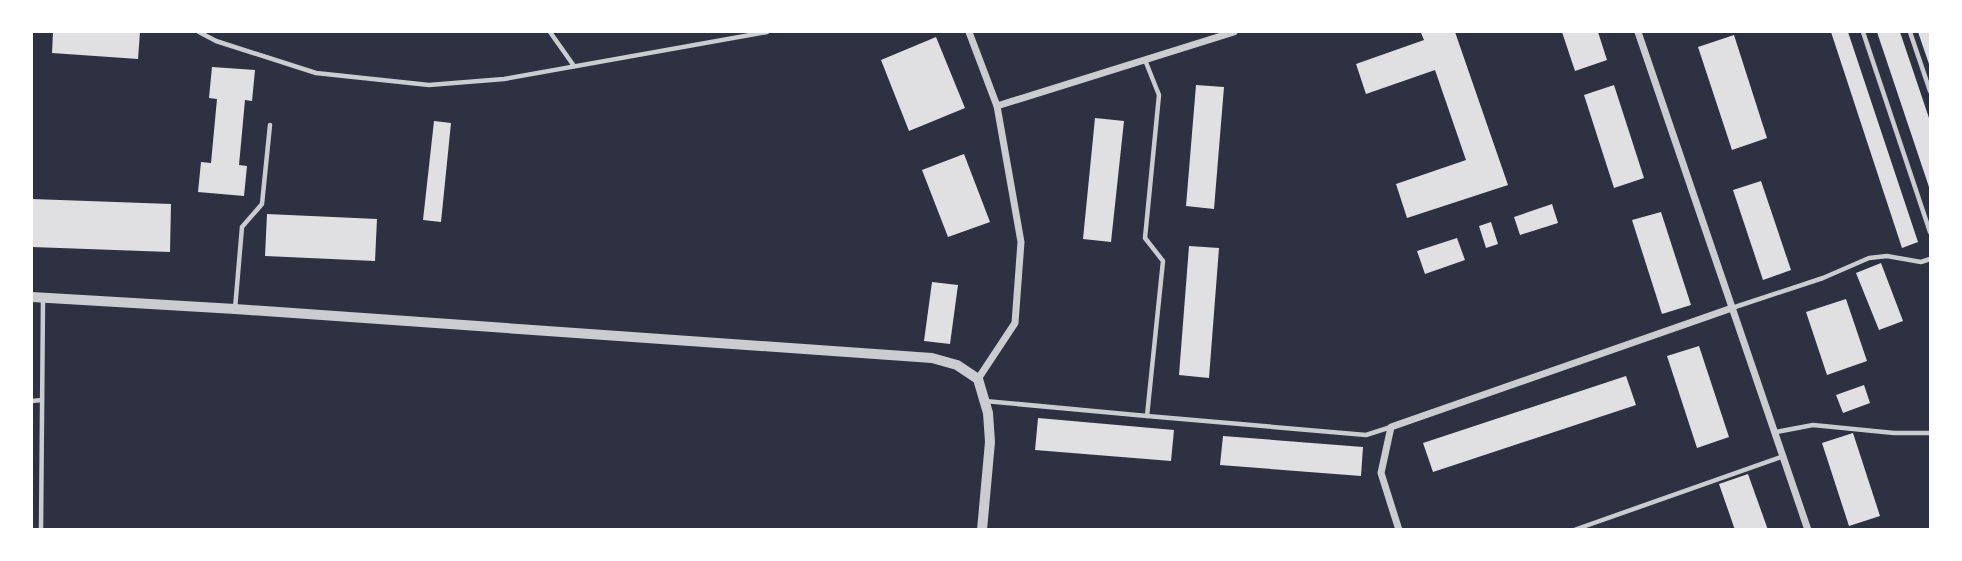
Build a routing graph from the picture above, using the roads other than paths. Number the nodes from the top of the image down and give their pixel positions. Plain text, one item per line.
1 (199, 32) edge
2 (550, 32) edge
3 (767, 32) edge
4 (969, 32) edge
5 (1234, 32) edge
6 (1638, 32) edge
7 (1863, 32) edge
8 (1910, 32) edge
9 (1145, 60) junction
10 (575, 66) junction
11 (1930, 91) edge
12 (997, 107) junction
13 (270, 125) dead end
14 (1930, 232) edge
15 (1930, 259) edge
16 (1923, 262) junction
17 (1930, 265) edge
18 (37, 297) edge
19 (1732, 308) junction
20 (235, 309) junction
21 (978, 379) junction
22 (42, 400) junction
23 (32, 401) edge
24 (984, 401) junction
25 (1147, 416) junction
26 (1391, 427) junction
27 (1776, 432) junction
28 (1930, 433) edge
29 (1784, 456) junction
30 (41, 530) edge
31 (982, 530) edge
32 (1399, 530) edge
33 (1574, 530) edge
34 (1808, 530) edge

1 - 10 lane
2 - 10 lane
3 - 10 lane
4 - 12 street
5 - 9 street
6 - 19 street
7 - 14 lane
8 - 11 lane
9 - 12 street
9 - 25 lane
12 - 21 street
13 - 20 lane
15 - 16 lane
16 - 17 lane
16 - 19 lane
18 - 20 street
18 - 22 lane
19 - 26 street
19 - 27 street
20 - 21 street
21 - 24 street
22 - 23 lane
22 - 30 lane
24 - 25 lane
24 - 31 street
25 - 26 lane
26 - 32 street
27 - 28 lane
27 - 29 street
29 - 33 lane
29 - 34 street

